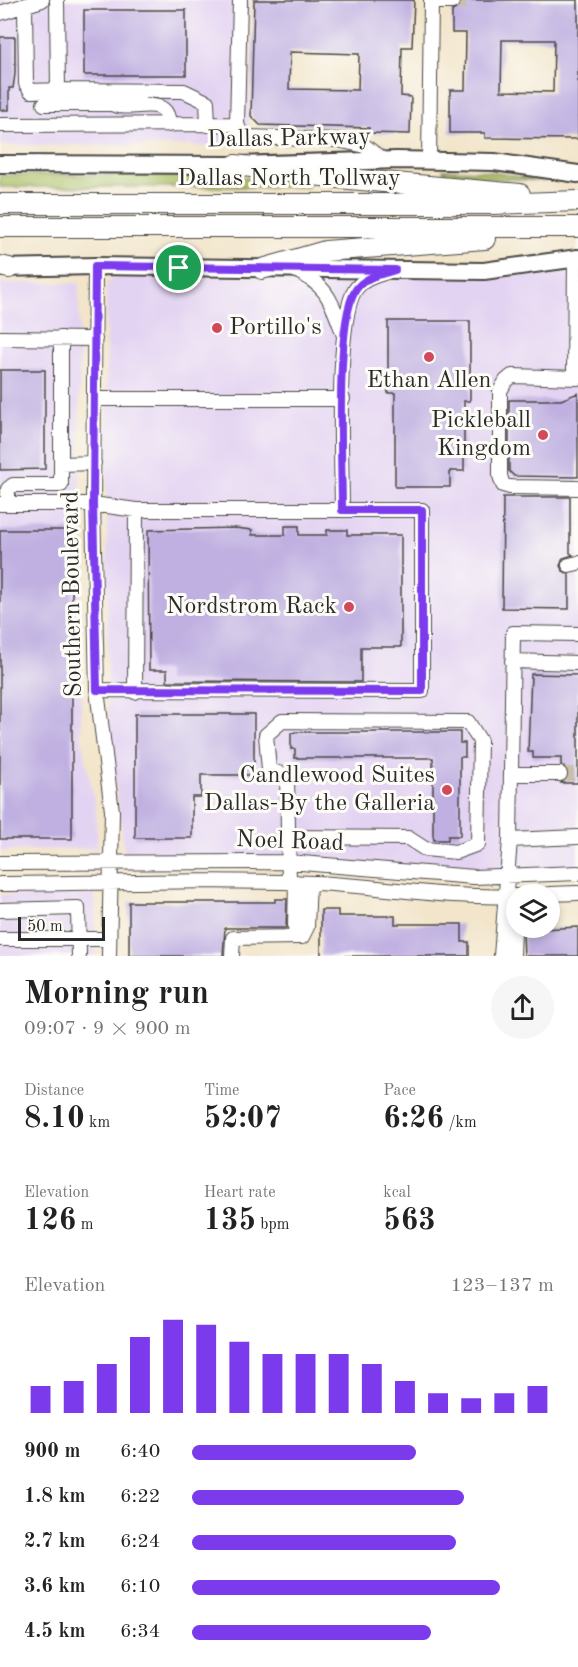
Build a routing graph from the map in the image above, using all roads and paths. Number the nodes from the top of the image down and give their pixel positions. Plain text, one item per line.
1 (42, 0) edge
2 (57, 0) edge
3 (431, 1) edge
4 (452, 2) dead end
5 (25, 5) junction
6 (239, 6) edge
7 (0, 13) edge
8 (254, 13) dead end
9 (58, 90) junction
10 (154, 91) junction
11 (44, 104) dead end
12 (111, 104) junction
13 (237, 124) junction
14 (0, 125) edge
15 (170, 125) junction
16 (208, 125) junction
17 (383, 160) junction
18 (429, 161) junction
19 (0, 164) edge
20 (235, 165) junction
21 (578, 174) edge
22 (574, 201) edge
23 (0, 204) edge
24 (0, 226) edge
25 (574, 227) edge
26 (577, 258) edge
27 (95, 266) junction
28 (3, 268) edge
29 (262, 269) junction
30 (293, 269) junction
31 (395, 270) junction
32 (344, 335) junction
33 (0, 338) edge
34 (61, 338) junction
35 (95, 339) junction
36 (576, 378) edge
37 (94, 399) junction
38 (343, 399) junction
39 (94, 463) junction
40 (61, 464) junction
41 (578, 488) edge
42 (4, 504) edge
43 (93, 504) junction
44 (136, 510) junction
45 (342, 510) junction
46 (578, 634) edge
47 (512, 662) junction
48 (578, 663) edge
49 (97, 690) junction
50 (135, 692) junction
51 (511, 774) junction
52 (560, 774) tunnel mouth
53 (288, 837) junction
54 (578, 837) edge
55 (510, 840) junction
56 (289, 862) junction
57 (0, 863) edge
58 (17, 863) junction
59 (112, 864) junction
60 (0, 870) edge
61 (578, 873) edge
62 (508, 878) junction
63 (298, 882) junction
64 (111, 883) junction
65 (0, 884) edge
66 (509, 884) edge
67 (578, 893) edge
68 (560, 894) edge
69 (506, 896) edge
70 (0, 910) edge
71 (506, 929) edge
72 (514, 938) edge
73 (0, 939) edge
74 (79, 939) junction
75 (109, 939) junction
76 (79, 956) edge
77 (109, 956) edge
78 (232, 956) edge
79 (501, 956) edge
80 (513, 956) edge

1 - 5 street
2 - 9 street
3 - 4 street
3 - 18 street
5 - 7 street
5 - 9 street
6 - 8 street
6 - 13 street
9 - 10 street
10 - 12 street
10 - 16 street
11 - 12 street
12 - 15 street
13 - 16 street
13 - 17 street
14 - 15 street
15 - 16 street
17 - 18 main road, Dallas Parkway
17 - 20 main road, Dallas Parkway
18 - 21 main road, Dallas Parkway
19 - 20 main road, Dallas Parkway
20 - 22 highway
22 - 23 highway, Dallas North Tollway
24 - 25 highway, Dallas North Tollway
25 - 29 highway
26 - 31 main road
26 - 36 street
27 - 28 main road
27 - 29 main road
27 - 35 street, Southern Boulevard
29 - 30 main road
30 - 31 main road
30 - 32 street
31 - 32 street
32 - 38 street
33 - 34 street
34 - 35 street
34 - 40 street
35 - 37 street, Southern Boulevard
36 - 41 street
37 - 38 street
37 - 39 street, Southern Boulevard
38 - 45 street
39 - 40 street
39 - 43 street, Southern Boulevard
40 - 42 street
42 - 43 street
43 - 44 street
43 - 49 street, Southern Boulevard
44 - 45 street
44 - 50 street
45 - 50 street
46 - 47 street
47 - 48 street
47 - 51 street
49 - 50 street
49 - 59 street, Southern Boulevard
51 - 52 street
51 - 55 street
53 - 53 street
53 - 56 street
54 - 55 street
55 - 62 street
56 - 59 street, Noel Road
56 - 62 street, Noel Road
56 - 63 street
57 - 58 street, Noel Road
58 - 59 street, Noel Road
58 - 60 street
59 - 64 street, Southern Boulevard
61 - 62 street, Noel Road
62 - 66 street
63 - 64 street, Noel Road
63 - 69 street, Noel Road
63 - 78 street
64 - 65 street, Noel Road
64 - 75 street, Southern Boulevard
67 - 68 street
70 - 74 street
71 - 79 street
72 - 80 street
73 - 74 street
74 - 75 street
74 - 76 street
75 - 77 street, Southern Boulevard

